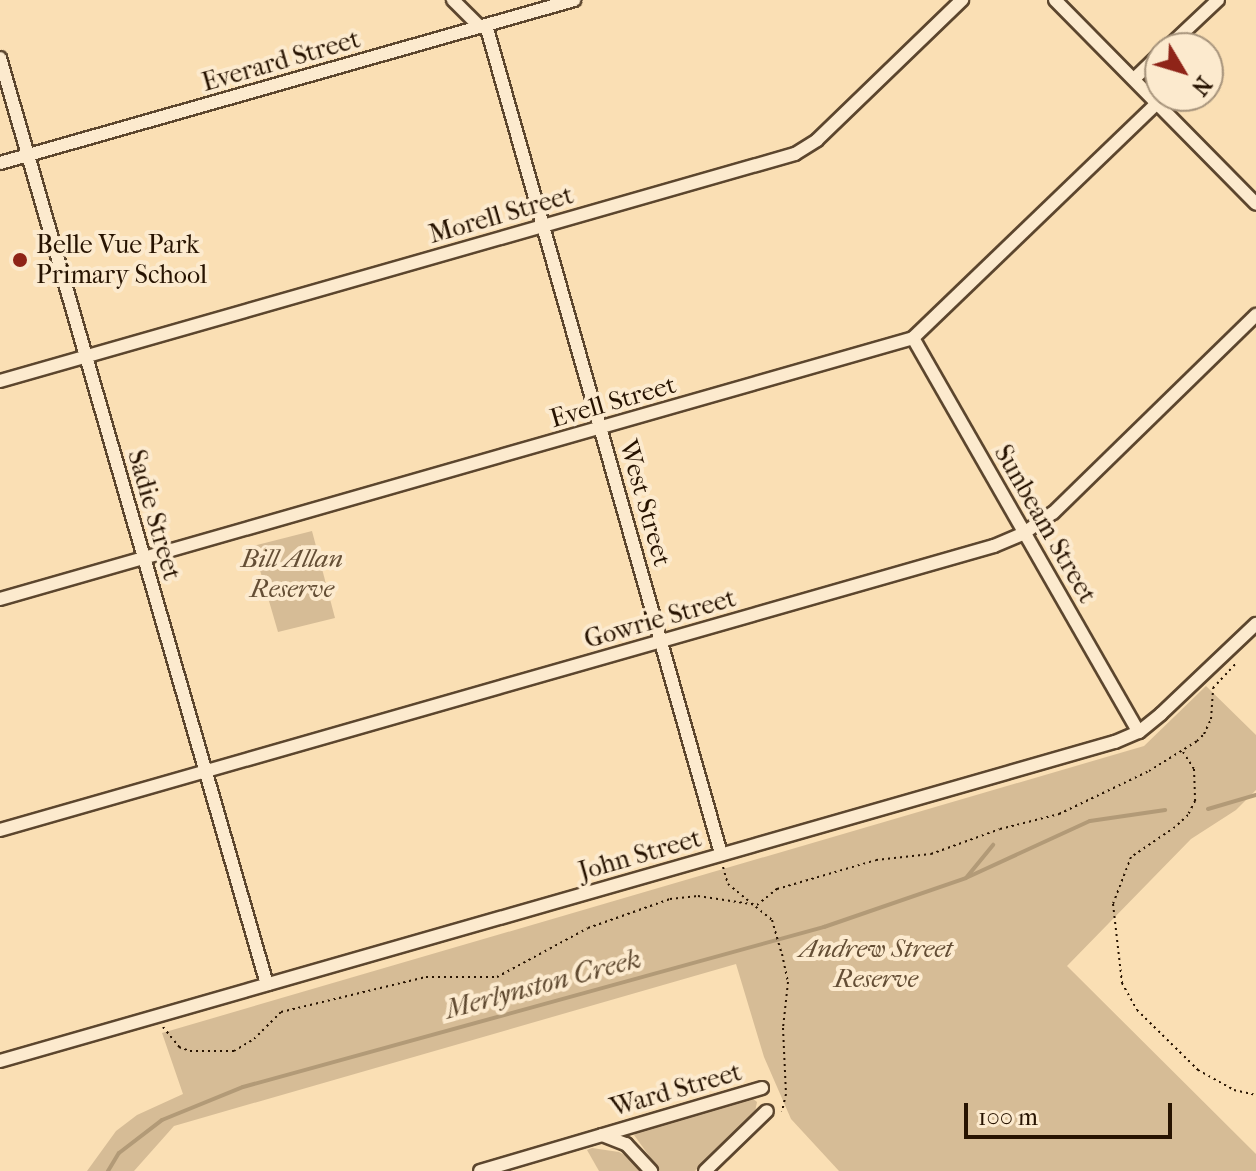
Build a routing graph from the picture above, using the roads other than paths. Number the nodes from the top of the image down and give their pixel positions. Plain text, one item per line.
1 (453, 0) edge
2 (574, 0) edge
3 (962, 0) edge
4 (1055, 0) edge
5 (1218, 0) edge
6 (483, 26) junction
7 (1184, 32) edge
8 (0, 58) edge
9 (1144, 69) edge
10 (1134, 79) junction
11 (1144, 89) edge
12 (1148, 112) edge
13 (1166, 112) edge
14 (28, 156) junction
15 (0, 163) edge
16 (1256, 204) edge
17 (543, 226) junction
18 (1256, 315) edge
19 (913, 338) junction
20 (86, 357) junction
21 (0, 381) edge
22 (601, 428) junction
23 (1024, 533) junction
24 (143, 558) junction
25 (0, 599) edge
26 (1256, 624) edge
27 (661, 641) junction
28 (1139, 732) junction
29 (204, 772) junction
30 (0, 830) edge
31 (721, 854) junction
32 (267, 984) junction
33 (0, 1061) edge
34 (762, 1088) dead end
35 (767, 1111) dead end
36 (602, 1135) junction
37 (650, 1168) edge
38 (480, 1171) edge
39 (705, 1171) edge

1 - 6 street, West Street
2 - 6 street, Everard Street
3 - 17 street, Morell Street
4 - 10 street
5 - 7 street
6 - 14 street, Everard Street
6 - 17 street, West Street
8 - 14 street, Sadie Street
9 - 10 street
10 - 11 street
12 - 19 street, Evell Street
13 - 16 street
14 - 15 street, Everard Street
14 - 20 street, Sadie Street
17 - 20 street, Morell Street
17 - 22 street, West Street
18 - 23 street, Gowrie Street
19 - 22 street, Evell Street
19 - 23 street, Sunbeam Street
20 - 21 street, Morell Street
20 - 24 street, Sadie Street
22 - 24 street, Evell Street
22 - 27 street, West Street
23 - 27 street, Gowrie Street
23 - 28 street, Sunbeam Street
24 - 25 street, Evell Street
24 - 29 street, Sadie Street
26 - 28 street, John Street
27 - 29 street, Gowrie Street
27 - 31 street, West Street
28 - 31 street, John Street
29 - 30 street, Gowrie Street
29 - 32 street, Sadie Street
31 - 32 street, John Street
32 - 33 street, John Street
34 - 36 street, Ward Street
35 - 39 street
36 - 37 street, Ward Street
36 - 38 street, Ward Street

